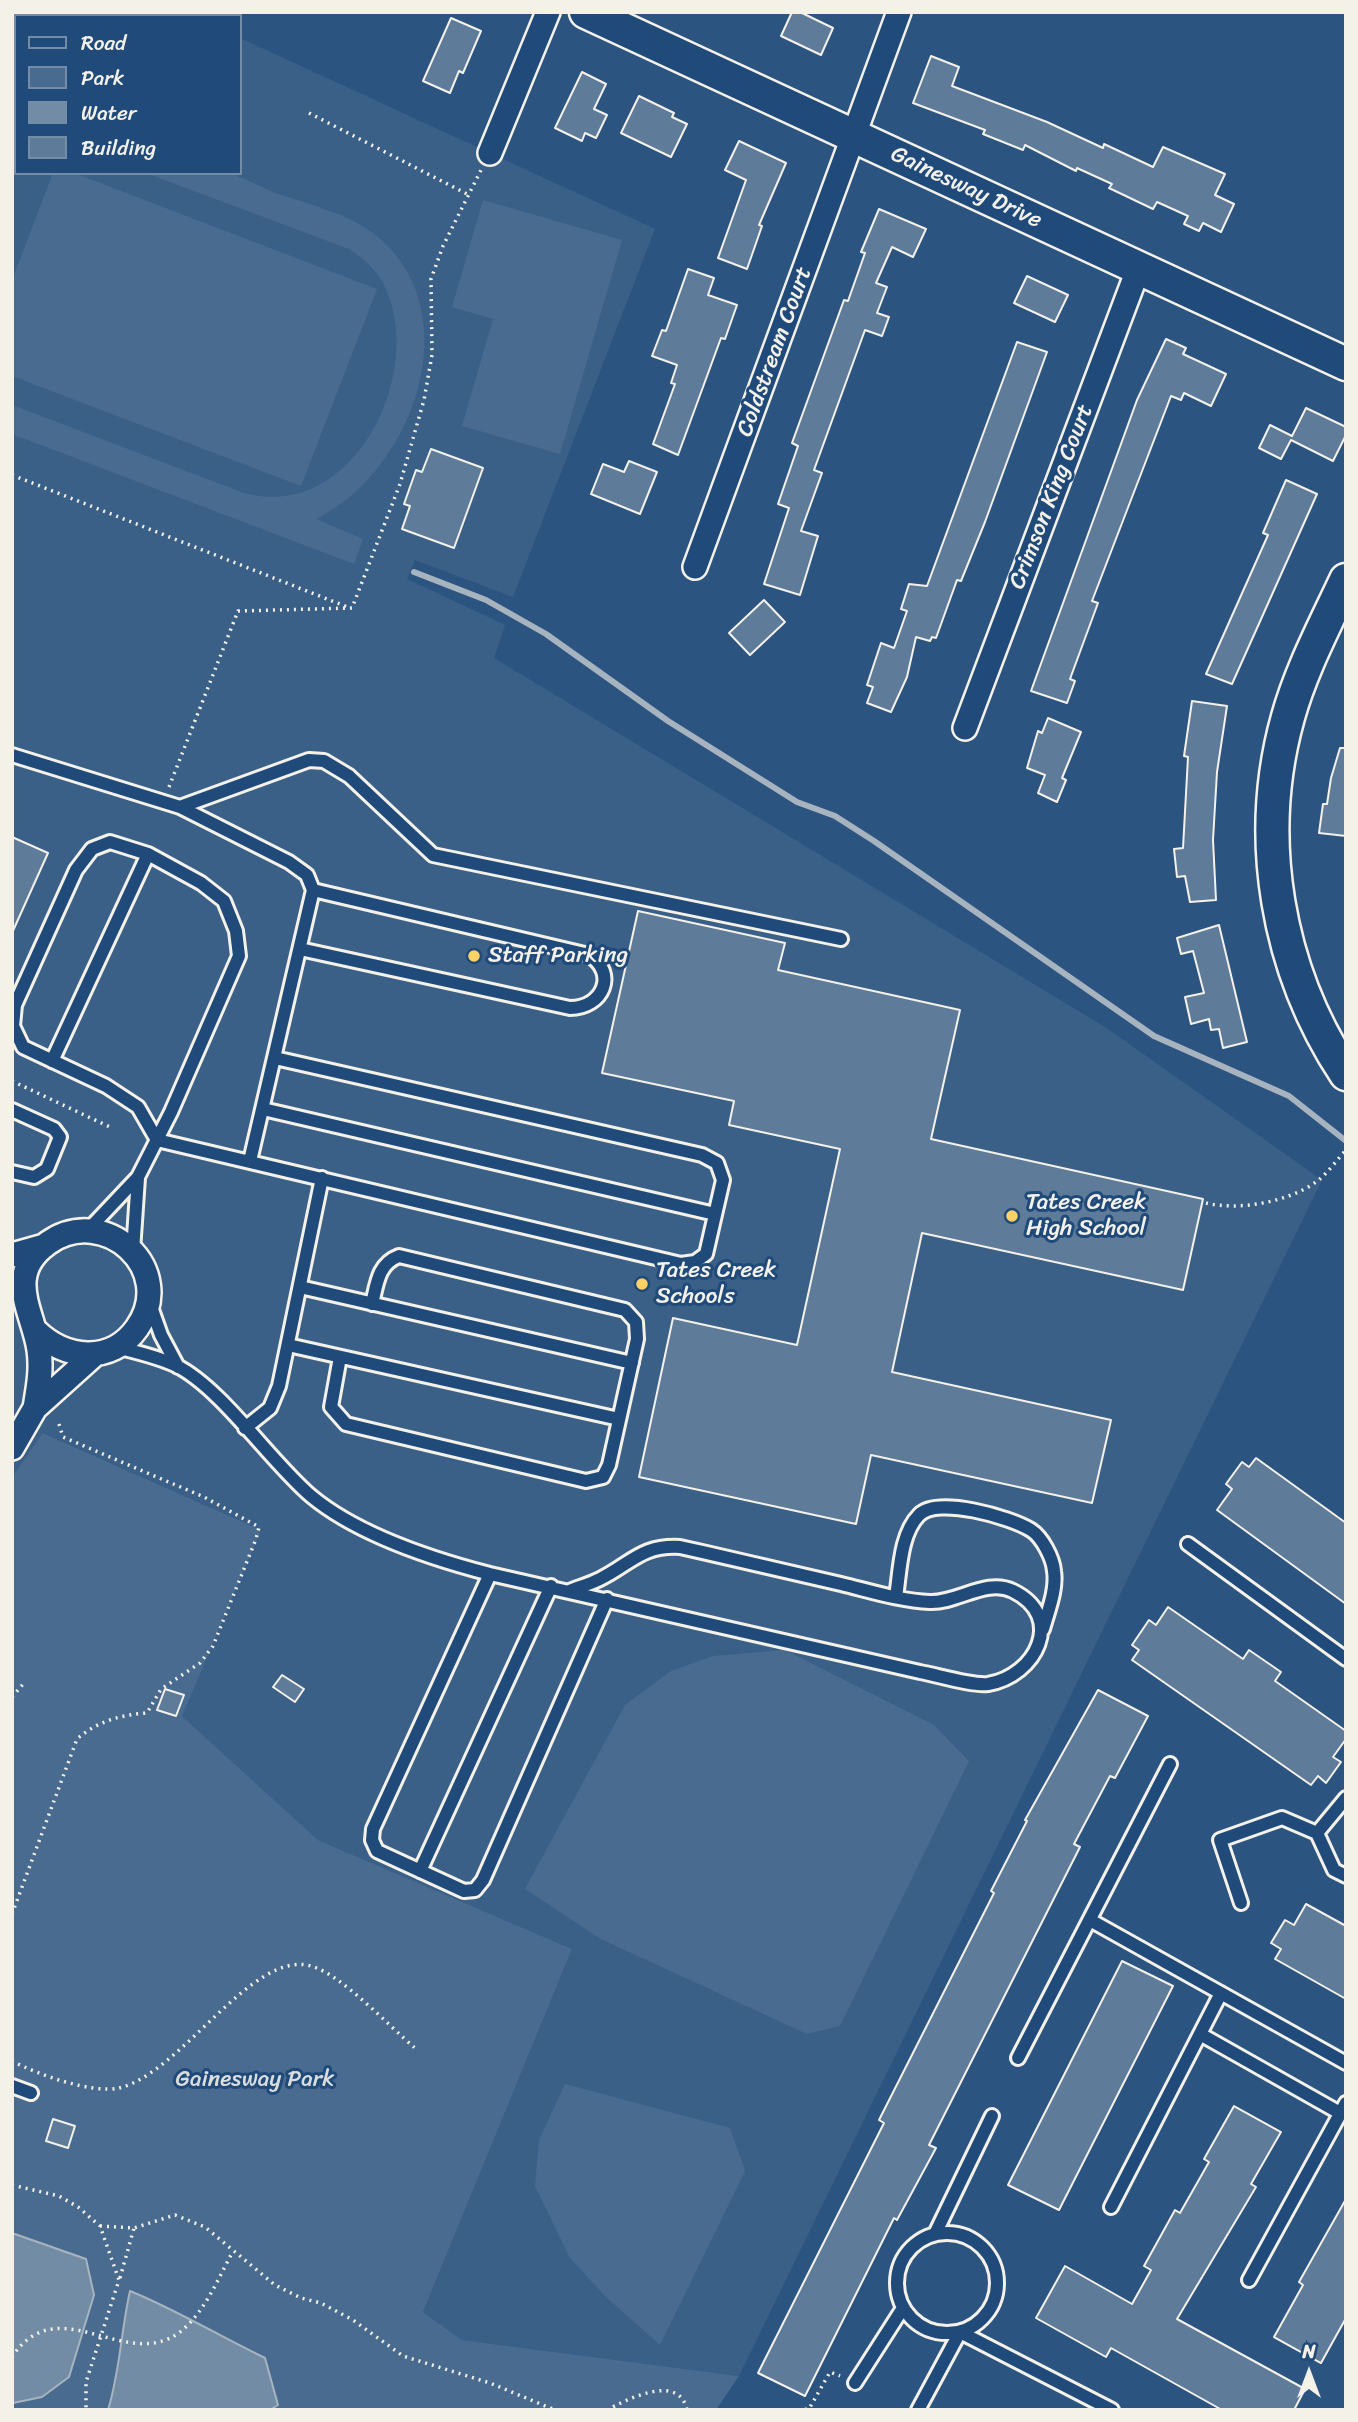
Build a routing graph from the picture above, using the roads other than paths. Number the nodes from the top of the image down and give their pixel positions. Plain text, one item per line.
1 (548, 12) edge
2 (586, 12) edge
3 (899, 12) edge
4 (854, 136) junction
5 (490, 153) road end
6 (1139, 267) junction
7 (1346, 364) edge
8 (695, 567) dead end
9 (1346, 580) edge
10 (965, 728) dead end
11 (12, 755) edge
12 (180, 807) junction
13 (148, 854) junction
14 (313, 890) junction
15 (841, 939) dead end
16 (300, 948) junction
17 (275, 1058) junction
18 (52, 1061) junction
19 (1346, 1074) edge
20 (263, 1109) junction
21 (12, 1110) edge
22 (157, 1140) junction
23 (250, 1161) junction
24 (12, 1172) edge
25 (138, 1177) junction
26 (322, 1178) junction
27 (715, 1214) junction
28 (88, 1230) junction
29 (44, 1246) junction
30 (132, 1251) junction
31 (12, 1255) edge
32 (300, 1287) junction
33 (18, 1298) edge
34 (148, 1299) junction
35 (372, 1304) junction
36 (36, 1331) junction
37 (288, 1345) junction
38 (105, 1351) junction
39 (340, 1357) junction
40 (632, 1363) junction
41 (178, 1367) junction
42 (35, 1408) junction
43 (619, 1419) junction
44 (245, 1428) junction
45 (12, 1448) edge
46 (1188, 1544) dead end
47 (490, 1574) junction
48 (551, 1586) junction
49 (569, 1591) junction
50 (896, 1597) junction
51 (607, 1599) junction
52 (1041, 1635) junction
53 (1346, 1659) edge
54 (1170, 1764) dead end
55 (1345, 1799) edge
56 (1317, 1833) junction
57 (420, 1871) junction
58 (1346, 1876) edge
59 (1241, 1903) dead end
60 (1090, 1920) junction
61 (1221, 1993) junction
62 (1200, 2034) junction
63 (1018, 2058) dead end
64 (1346, 2063) edge
65 (12, 2086) edge
66 (31, 2093) dead end
67 (1343, 2108) edge
68 (992, 2116) dead end
69 (1111, 2207) dead end
70 (935, 2234) junction
71 (1249, 2280) dead end
72 (903, 2308) junction
73 (960, 2332) junction
74 (855, 2383) road end
75 (918, 2410) edge
76 (1112, 2410) edge

1 - 5 street
2 - 4 street, Gainesway Drive
3 - 4 street, Coldstream Court
4 - 6 street, Gainesway Drive
4 - 8 street, Coldstream Court
6 - 7 street, Gainesway Drive
6 - 10 street, Crimson King Court
9 - 19 street
11 - 12 lane
12 - 14 lane
12 - 15 lane
13 - 18 lane
13 - 18 lane
13 - 22 lane
14 - 16 lane
14 - 16 lane
16 - 17 lane
17 - 20 lane
17 - 27 lane
18 - 22 lane
20 - 23 lane
20 - 27 lane
21 - 24 lane
22 - 23 lane
22 - 25 lane
23 - 26 lane
25 - 28 lane
25 - 30 lane
26 - 27 lane
26 - 32 lane
28 - 29 street
28 - 30 street
29 - 31 street
29 - 33 street
30 - 34 street
32 - 35 lane
32 - 37 lane
33 - 36 street
34 - 38 street
34 - 41 lane
35 - 40 lane
35 - 40 lane
36 - 38 street
36 - 42 street
37 - 39 lane
37 - 44 lane
38 - 41 lane
38 - 42 street
39 - 43 lane
39 - 43 lane
40 - 43 lane
41 - 44 lane
42 - 45 street
44 - 47 lane
46 - 53 lane
47 - 48 lane
47 - 57 lane
48 - 49 lane
48 - 57 lane
49 - 50 lane
49 - 51 lane
50 - 52 lane
50 - 52 lane
51 - 52 lane
51 - 57 lane
54 - 60 lane
55 - 56 lane
56 - 58 lane
56 - 59 lane
60 - 61 lane
60 - 63 lane
61 - 62 lane
61 - 64 lane
62 - 67 lane
62 - 69 lane
65 - 66 lane
67 - 71 lane
68 - 70 lane
70 - 72 lane
70 - 73 lane
72 - 73 lane
72 - 74 lane
73 - 75 lane
73 - 76 lane

